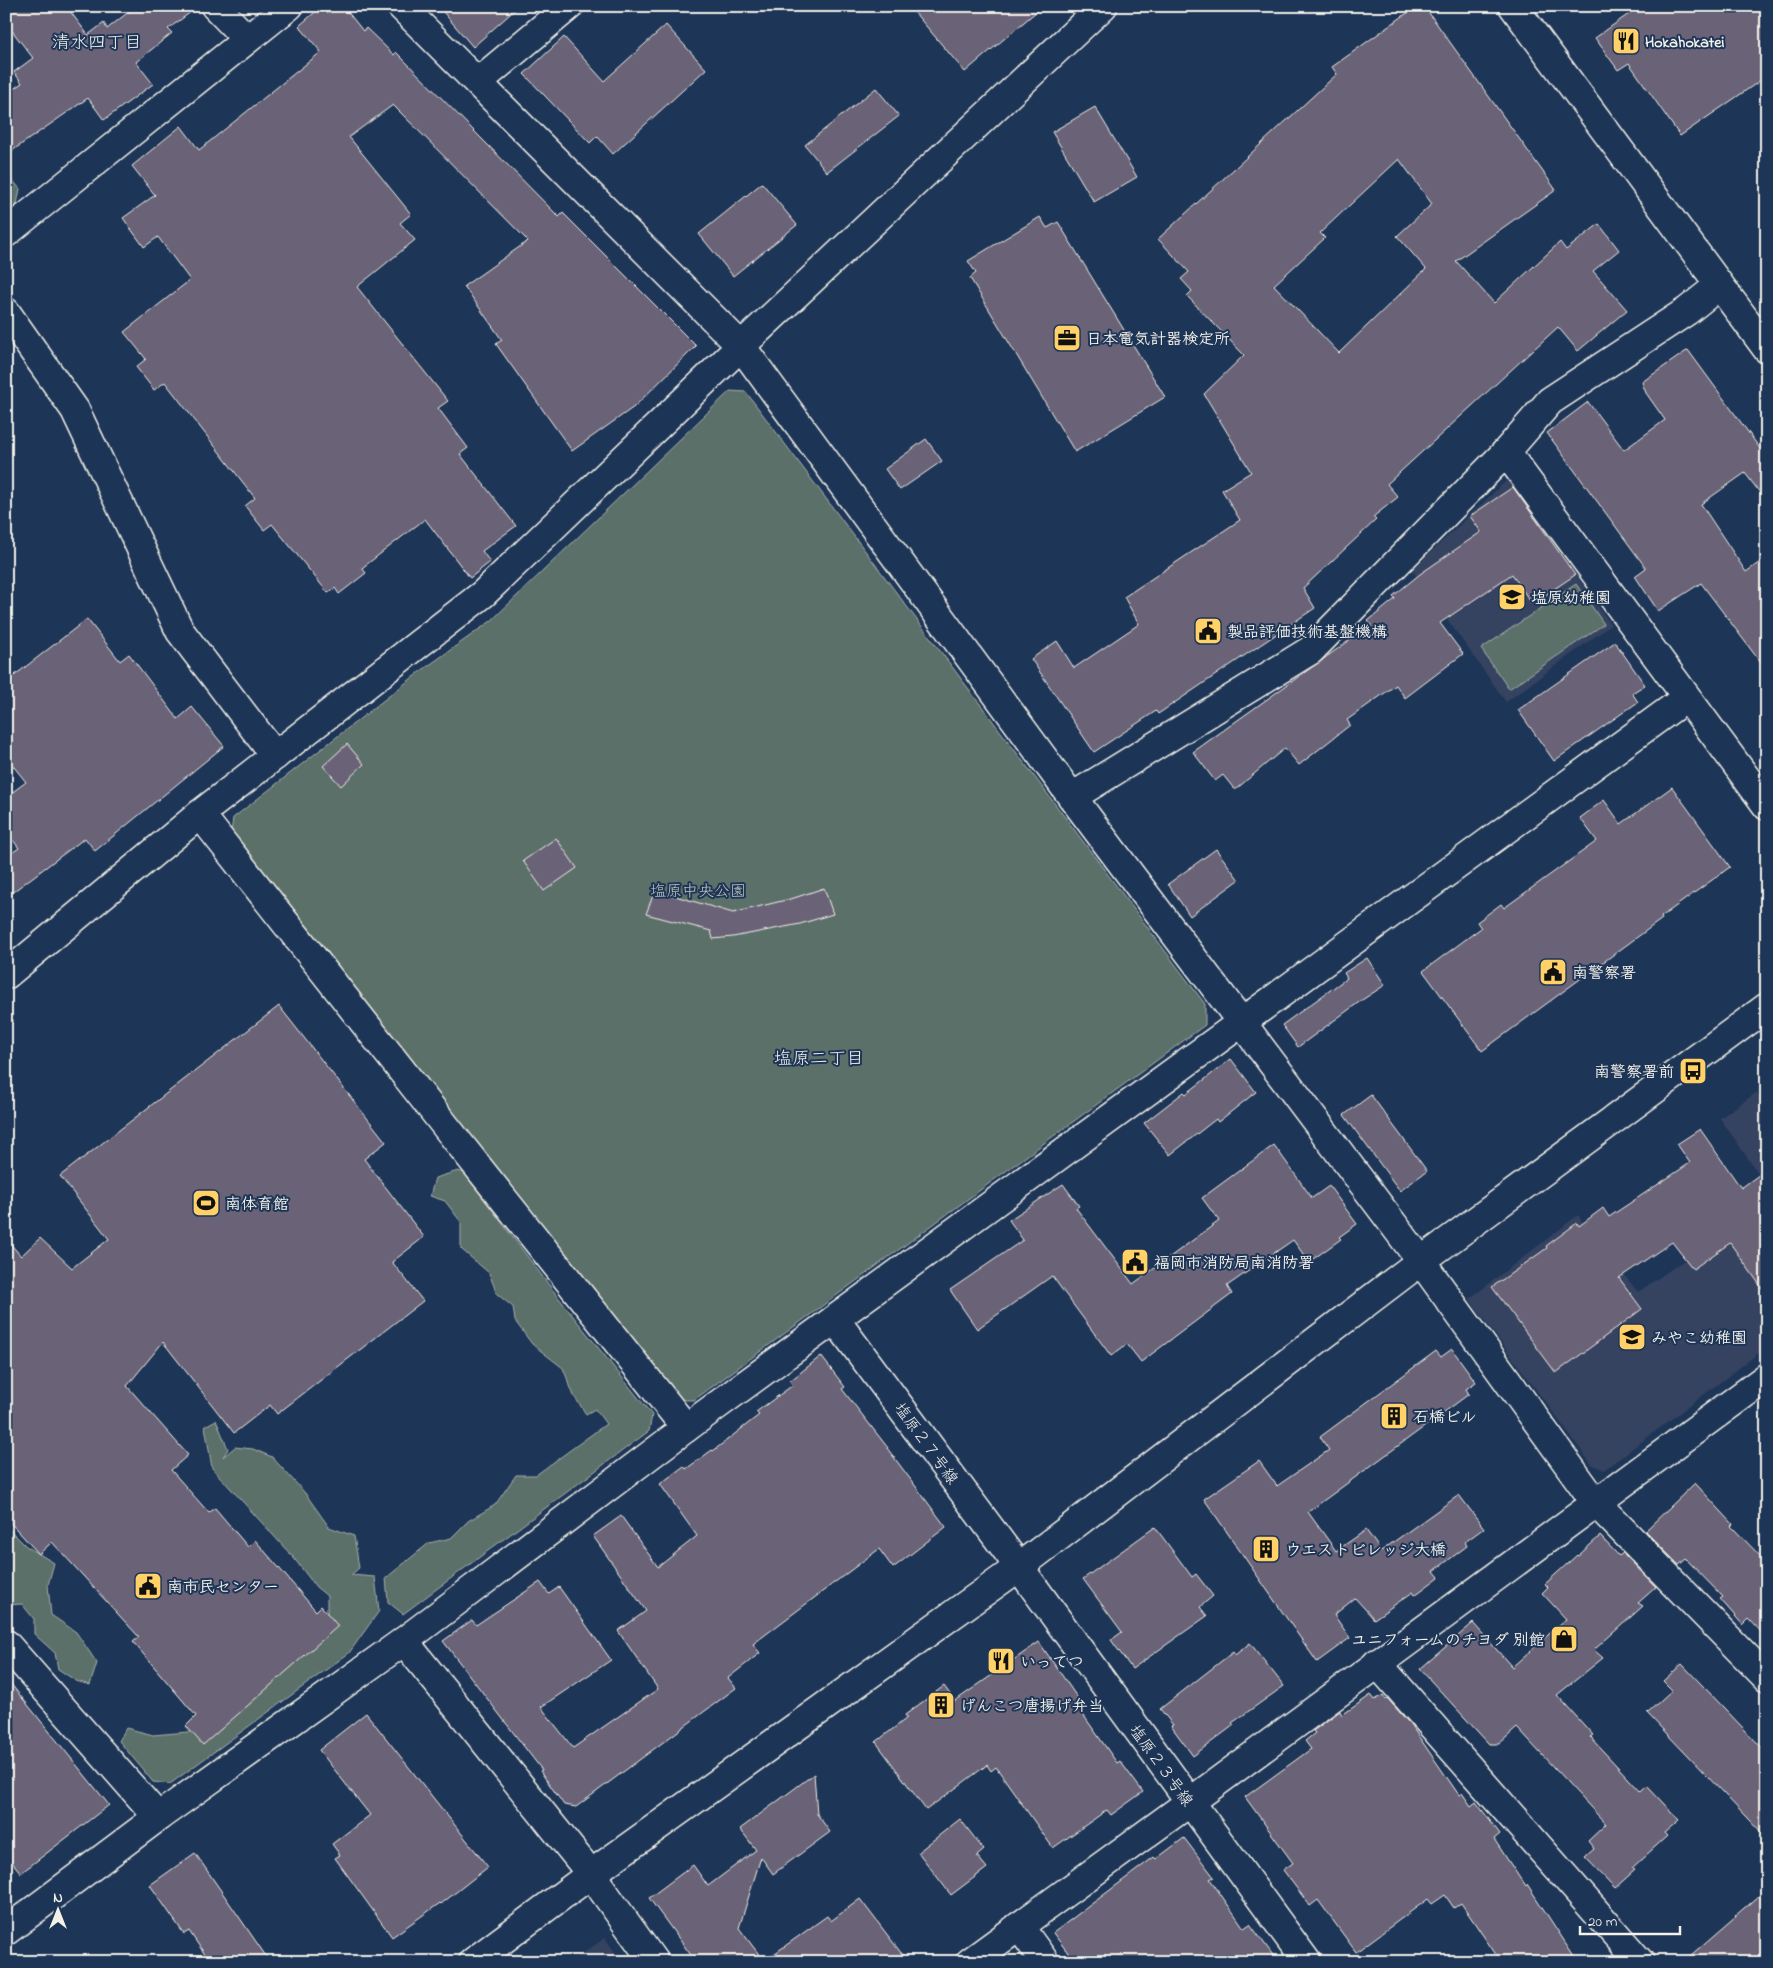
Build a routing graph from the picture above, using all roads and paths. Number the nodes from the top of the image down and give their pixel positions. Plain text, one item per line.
1 (216, 6) edge
2 (289, 6) edge
3 (401, 6) edge
4 (569, 6) edge
5 (1103, 6) edge
6 (1513, 6) edge
7 (248, 40) junction
8 (478, 82) junction
9 (6, 233) edge
10 (1718, 286) junction
11 (6, 312) edge
12 (741, 346) junction
13 (1767, 349) edge
14 (1506, 452) junction
15 (1686, 698) junction
16 (275, 756) junction
17 (1072, 797) junction
18 (1767, 806) edge
19 (200, 814) junction
20 (6, 975) edge
21 (1767, 1007) edge
22 (1241, 1023) junction
23 (1421, 1261) junction
24 (835, 1319) junction
25 (1767, 1377) edge
26 (686, 1428) junction
27 (1596, 1503) junction
28 (1019, 1567) junction
29 (404, 1641) junction
30 (6, 1644) edge
31 (1377, 1663) junction
32 (1767, 1678) edge
33 (1190, 1802) junction
34 (158, 1816) junction
35 (591, 1874) junction
36 (1019, 1926) junction
37 (6, 1931) edge
38 (473, 1962) edge
39 (654, 1962) edge
40 (970, 1962) edge
41 (1045, 1962) edge
42 (1307, 1962) edge
43 (1640, 1962) edge

1 - 7 street
2 - 7 street
3 - 8 street
4 - 8 street
5 - 12 street
6 - 10 street
7 - 9 street
8 - 12 street
10 - 13 street
10 - 14 street
11 - 16 street
12 - 16 street
12 - 17 street
14 - 15 street
14 - 17 street
15 - 18 street
15 - 22 street
16 - 19 street
17 - 22 street
19 - 20 street
19 - 26 street
21 - 23 street
22 - 23 street
22 - 24 street
23 - 27 street
23 - 28 street
24 - 26 street
24 - 28 street, 塩原２７号線
25 - 27 street
26 - 29 street
27 - 31 street
27 - 32 street
28 - 33 street, 塩原２３号線
28 - 35 street
29 - 34 street
29 - 35 street
30 - 34 street
31 - 33 street
31 - 43 street
33 - 36 street
33 - 42 street, 塩原２３号線
34 - 37 street
35 - 38 street
35 - 39 street
36 - 40 street
36 - 41 street

